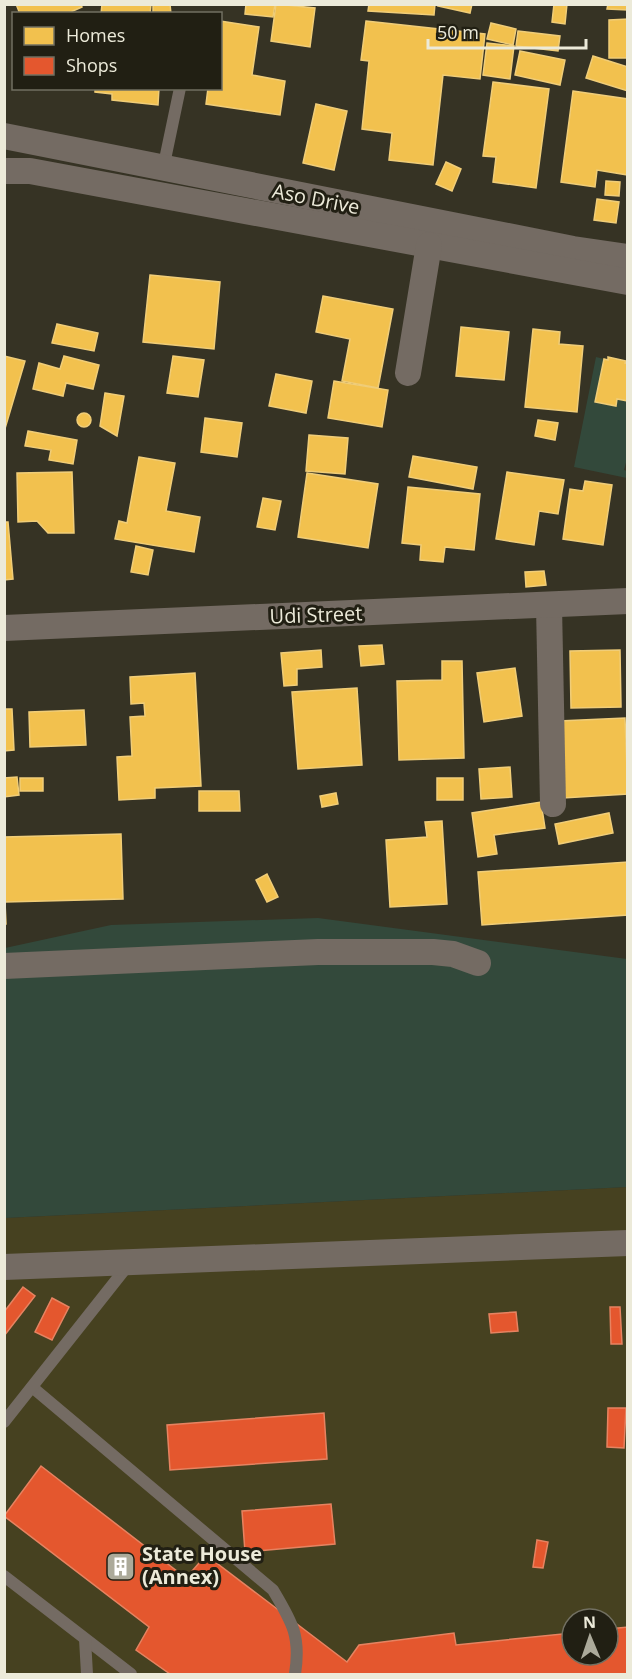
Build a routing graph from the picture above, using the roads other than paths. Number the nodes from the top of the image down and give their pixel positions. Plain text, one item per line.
1 (180, 90) edge
2 (4, 136) edge
3 (163, 169) junction
4 (4, 171) edge
5 (429, 245) junction
6 (627, 257) edge
7 (627, 282) edge
8 (408, 372) dead end
9 (627, 601) edge
10 (549, 606) junction
11 (4, 628) edge
12 (554, 804) dead end
13 (478, 963) dead end
14 (4, 966) edge
15 (627, 1243) edge
16 (129, 1264) junction
17 (4, 1267) edge
18 (32, 1387) junction
19 (4, 1422) edge
20 (4, 1576) edge
21 (85, 1639) junction
22 (87, 1674) edge
23 (131, 1674) edge
24 (296, 1674) edge

1 - 3 lane
2 - 3 street, Aso Drive
3 - 6 street, Aso Drive
4 - 5 street, Aso Drive
5 - 7 street, Aso Drive
5 - 8 street
9 - 10 street, Udi Street
10 - 11 street, Udi Street
10 - 12 street
13 - 14 street
15 - 16 street
16 - 17 street
16 - 18 lane
18 - 19 lane
18 - 24 lane
20 - 21 lane
21 - 22 lane
21 - 23 lane

